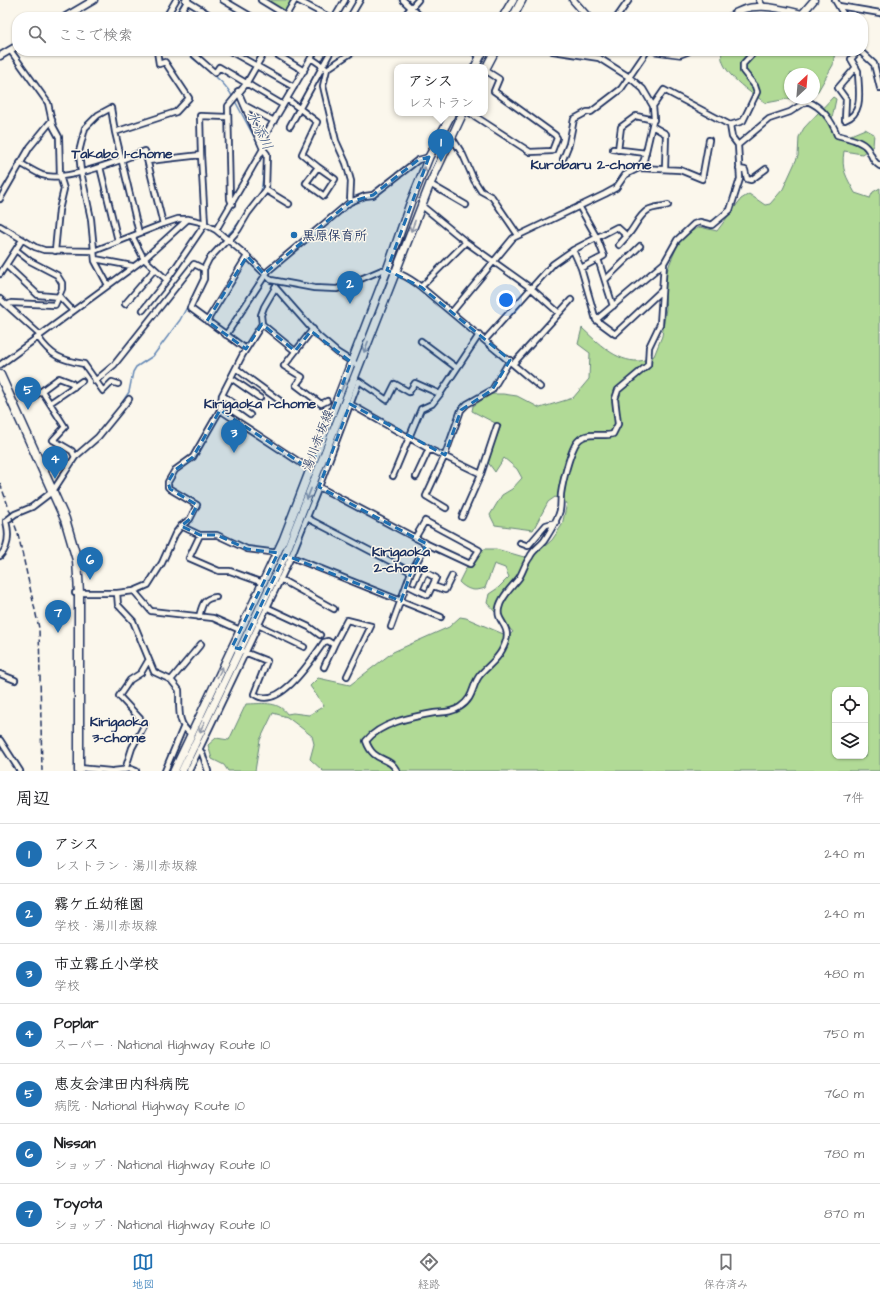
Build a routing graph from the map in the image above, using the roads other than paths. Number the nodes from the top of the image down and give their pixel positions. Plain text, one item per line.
1 (94, 0) edge
2 (176, 0) edge
3 (186, 0) edge
4 (224, 0) edge
5 (261, 0) edge
6 (296, 0) edge
7 (338, 0) edge
8 (360, 0) edge
9 (403, 0) edge
10 (418, 0) edge
11 (513, 0) edge
12 (522, 0) edge
13 (573, 0) edge
14 (629, 0) edge
15 (835, 0) edge
16 (811, 1) edge
17 (344, 2) edge
18 (760, 2) edge
19 (839, 6) junction
20 (412, 8) junction
21 (74, 12) edge
22 (169, 12) edge
23 (180, 12) edge
24 (205, 12) edge
25 (244, 12) edge
26 (280, 12) edge
27 (289, 12) edge
28 (319, 12) edge
29 (338, 12) edge
30 (353, 12) edge
31 (408, 12) edge
32 (416, 12) edge
33 (506, 12) edge
34 (516, 12) edge
35 (584, 12) edge
36 (621, 12) edge
37 (736, 12) edge
38 (788, 12) edge
39 (802, 12) edge
40 (842, 12) edge
41 (880, 12) edge
42 (10, 50) joint
43 (12, 53) edge
44 (0, 56) edge
45 (14, 56) edge
46 (158, 56) edge
47 (196, 56) edge
48 (239, 56) edge
49 (262, 56) edge
50 (279, 56) edge
51 (311, 56) edge
52 (315, 56) edge
53 (329, 56) edge
54 (345, 56) edge
55 (586, 56) edge
56 (644, 56) edge
57 (750, 56) edge
58 (854, 56) edge
59 (865, 56) edge
60 (256, 66) junction
61 (856, 67) junction
62 (325, 68) junction
63 (304, 71) junction
64 (488, 72) edge
65 (629, 77) junction
66 (246, 84) junction
67 (880, 86) edge
68 (294, 87) junction
69 (238, 91) junction
70 (287, 99) junction
71 (244, 105) junction
72 (283, 106) junction
73 (653, 106) junction
74 (299, 108) junction
75 (450, 116) edge
76 (461, 116) edge
77 (475, 116) edge
78 (227, 117) junction
79 (52, 120) junction
80 (654, 120) junction
81 (274, 121) junction
82 (290, 126) dead end
83 (652, 126) junction
84 (730, 126) junction
85 (115, 132) junction
86 (451, 136) junction
87 (709, 140) dead end
88 (738, 145) junction
89 (263, 149) junction
90 (612, 149) dead end
91 (618, 150) junction
92 (646, 154) junction
93 (201, 155) junction
94 (429, 157) junction
95 (563, 159) dead end
96 (122, 160) junction
97 (148, 160) junction
98 (20, 163) junction
99 (880, 166) edge
100 (100, 167) junction
101 (318, 167) junction
102 (639, 168) junction
103 (766, 168) dead end
104 (665, 169) junction
105 (739, 169) junction
106 (81, 172) junction
107 (60, 176) junction
108 (430, 184) junction
109 (266, 190) junction
110 (0, 199) edge
111 (350, 202) junction
112 (232, 204) junction
113 (290, 204) dead end
114 (421, 205) junction
115 (466, 205) dead end
116 (668, 205) dead end
117 (579, 206) junction
118 (188, 219) junction
119 (163, 224) junction
120 (205, 224) junction
121 (0, 226) edge
122 (216, 230) junction
123 (139, 233) junction
124 (518, 235) junction
125 (132, 236) junction
126 (627, 236) junction
127 (597, 238) junction
128 (22, 240) junction
129 (118, 240) junction
130 (228, 240) junction
131 (466, 242) junction
132 (619, 245) dead end
133 (640, 246) dead end
134 (16, 250) junction
135 (573, 250) junction
136 (55, 251) junction
137 (94, 251) junction
138 (247, 256) junction
139 (95, 259) junction
140 (144, 259) junction
141 (598, 259) junction
142 (494, 261) junction
143 (664, 262) junction
144 (6, 265) junction
145 (132, 266) junction
146 (581, 268) junction
147 (204, 269) junction
148 (155, 270) junction
149 (387, 270) junction
150 (394, 273) junction
151 (0, 274) edge
152 (265, 276) junction
153 (166, 280) junction
154 (605, 280) junction
155 (276, 281) junction
156 (108, 284) junction
157 (421, 287) junction
158 (275, 288) junction
159 (532, 289) junction
160 (661, 291) junction
161 (60, 297) junction
162 (0, 299) edge
163 (571, 300) dead end
164 (125, 304) dead end
165 (7, 305) junction
166 (612, 306) junction
167 (144, 310) dead end
168 (73, 311) junction
169 (452, 312) junction
170 (560, 313) junction
171 (596, 320) junction
172 (207, 321) junction
173 (262, 324) junction
174 (313, 329) junction
175 (226, 335) junction
176 (480, 335) junction
177 (39, 336) junction
178 (421, 340) dead end
179 (485, 340) junction
180 (246, 349) junction
181 (295, 351) junction
182 (351, 362) junction
183 (512, 362) junction
184 (0, 365) edge
185 (359, 366) junction
186 (236, 368) junction
187 (457, 368) junction
188 (0, 375) edge
189 (231, 378) junction
190 (82, 381) dead end
191 (95, 381) junction
192 (118, 384) dead end
193 (0, 386) edge
194 (74, 387) junction
195 (540, 387) dead end
196 (42, 391) junction
197 (440, 394) junction
198 (222, 395) junction
199 (32, 398) dead end
200 (260, 398) dead end
201 (129, 399) dead end
202 (279, 400) dead end
203 (327, 401) dead end
204 (50, 403) junction
205 (350, 404) junction
206 (220, 410) junction
207 (250, 415) dead end
208 (497, 426) dead end
209 (410, 437) junction
210 (429, 449) junction
211 (445, 455) junction
212 (75, 457) junction
213 (310, 469) junction
214 (481, 474) junction
215 (393, 476) dead end
216 (416, 477) dead end
217 (320, 487) junction
218 (51, 492) junction
219 (446, 508) dead end
220 (462, 517) dead end
221 (307, 518) junction
222 (556, 522) junction
223 (181, 526) junction
224 (200, 535) junction
225 (415, 538) junction
226 (520, 543) dead end
227 (427, 544) junction
228 (278, 553) junction
229 (0, 556) edge
230 (288, 556) junction
231 (411, 572) junction
232 (452, 576) dead end
233 (280, 579) junction
234 (263, 583) junction
235 (407, 585) junction
236 (433, 586) junction
237 (417, 590) junction
238 (134, 591) junction
239 (77, 593) junction
240 (117, 593) junction
241 (216, 597) dead end
242 (401, 601) junction
243 (266, 607) junction
244 (334, 609) dead end
245 (441, 616) dead end
246 (199, 617) junction
247 (258, 625) junction
248 (391, 627) dead end
249 (240, 630) junction
250 (320, 635) dead end
251 (202, 644) dead end
252 (334, 645) junction
253 (232, 647) junction
254 (304, 647) dead end
255 (242, 650) junction
256 (148, 661) junction
257 (324, 667) dead end
258 (0, 674) edge
259 (347, 676) dead end
260 (15, 680) dead end
261 (171, 680) junction
262 (183, 728) junction
263 (190, 733) junction
264 (0, 740) edge
265 (199, 749) junction
266 (77, 770) edge
267 (125, 770) junction
268 (20, 771) edge
269 (112, 771) edge
270 (136, 771) edge
271 (164, 771) edge
272 (174, 771) edge
273 (182, 771) edge
274 (188, 771) edge
275 (208, 771) edge
276 (397, 771) edge

1 - 21 street
2 - 22 street
3 - 23 street
3 - 24 street
4 - 25 street
5 - 26 street
6 - 27 street
6 - 28 street
7 - 17 street
8 - 30 street
9 - 20 street
10 - 20 street
11 - 33 main road
12 - 34 main road
13 - 35 street
14 - 36 street
15 - 19 street
16 - 39 street
17 - 29 street
18 - 37 street
18 - 38 street
19 - 40 street
19 - 41 street
20 - 31 street
20 - 32 street
42 - 43 street
42 - 44 street
45 - 79 street
46 - 85 street
47 - 66 street
48 - 60 street
49 - 60 street
50 - 63 street
51 - 63 street
52 - 62 street
53 - 62 street
54 - 62 street
55 - 65 street
56 - 65 street
57 - 84 street
58 - 61 street
59 - 67 street
60 - 66 street
60 - 68 street
61 - 61 street
62 - 74 street
62 - 111 street
63 - 68 street
64 - 77 street
65 - 73 street
65 - 95 street
66 - 69 street
66 - 72 street
68 - 70 street
69 - 71 street
69 - 78 street
70 - 72 street
70 - 74 street
71 - 81 street
71 - 89 street
72 - 81 street
73 - 80 street
73 - 84 street
74 - 82 street
74 - 101 street
75 - 94 main road, 湯川赤坂線
76 - 86 main road, 湯川赤坂線
78 - 93 street
78 - 112 street
79 - 98 street
79 - 107 street
80 - 83 street
80 - 91 street
81 - 89 street
83 - 92 street
83 - 104 street
84 - 88 street
85 - 96 street
85 - 106 street
86 - 108 main road, 湯川赤坂線
86 - 124 street
87 - 104 street
88 - 99 street
88 - 105 street
89 - 109 street
89 - 112 street
90 - 91 street
91 - 92 street
92 - 102 street
93 - 97 street
93 - 120 street
94 - 111 street
149 -> 94 main road, 湯川赤坂線
96 - 97 street
96 - 100 street
96 - 123 street
97 - 119 street
98 - 107 street
98 - 110 street
100 - 106 street
100 - 129 street
101 - 101 street
102 - 104 street
102 - 117 street
103 - 105 street
105 - 143 street
106 - 107 street
106 - 137 street
107 - 136 street
108 - 114 main road, 湯川赤坂線
108 - 115 street
109 - 113 street
109 - 130 street
111 - 152 street
112 - 122 street
114 - 131 street
114 -> 150 main road, 湯川赤坂線
116 - 126 street
117 - 124 street
117 - 127 street
118 - 119 street
118 - 120 street
118 - 140 street
119 - 123 street
120 - 122 street
120 - 153 street
121 - 128 street
122 - 130 street
123 - 125 street
124 - 142 street
125 - 129 street
125 - 140 street
126 - 127 street
126 - 132 street
127 - 135 street
127 - 141 street
128 - 134 street
128 - 136 street
129 - 137 street
130 - 138 street
130 - 147 street
131 - 142 street
131 - 157 street
133 - 154 street
134 - 144 street
134 - 161 street
135 - 146 street
135 - 159 street
136 - 137 street
137 - 139 street
138 - 152 street
138 - 172 street
139 - 145 street
139 - 156 street
140 - 145 street
140 - 148 street
141 - 146 street
141 - 154 street
142 - 159 street
142 - 169 street
143 - 160 street
143 - 166 street
144 - 151 street
144 - 161 street
145 - 156 street
146 - 171 street
147 - 172 street
147 - 191 street
148 - 153 street
148 - 164 street
149 - 150 street
149 - 155 street
149 - 182 main road, 湯川赤坂線
150 - 157 street
150 -> 185 main road, 湯川赤坂線
152 - 155 street
152 - 175 street
153 - 167 street
154 - 166 street
155 - 158 street
156 - 168 street
157 - 169 street
158 - 173 street
158 - 174 street
159 - 170 street
159 - 179 street
160 - 171 street
160 - 222 street
161 - 165 street
161 - 168 street
162 - 165 street
163 - 170 street
165 - 177 street
166 - 171 street
168 - 177 street
169 - 176 street
170 - 183 street
172 - 175 street
173 - 180 street
173 - 181 street
174 - 181 street
174 - 182 street
175 - 180 street
176 - 179 street
176 - 187 street
177 - 184 street
177 - 191 street
178 - 187 street
179 - 183 street
180 - 186 street
181 - 203 street
182 - 185 street
213 -> 182 main road, 湯川赤坂線
183 - 195 street
183 - 211 street
185 -> 230 main road, 湯川赤坂線
186 - 189 street
186 - 202 street
187 - 197 street
188 - 218 highway
189 - 198 street
189 - 200 street
190 - 194 street
191 - 192 street
193 - 218 highway
194 - 196 street
194 - 204 street
196 - 199 street
196 - 204 street
197 - 205 street
197 - 209 street
198 - 206 street
198 - 207 street
201 - 212 street
204 - 212 street
205 - 209 street
205 - 217 street
206 - 213 street
206 - 223 street
208 - 214 street
209 - 210 street
209 - 215 street
210 - 211 street
210 - 216 street
211 - 214 street
211 - 219 street
212 - 218 street
213 - 228 main road, 湯川赤坂線
214 - 220 street
217 - 221 street
217 - 225 street
218 - 229 street
218 - 239 highway
221 - 230 street
221 - 231 street
222 - 226 street
222 - 276 street
223 - 224 street
223 - 238 street
224 - 228 street
224 - 234 street
225 - 227 street
225 - 227 street
227 - 231 street
228 - 234 main road, 湯川赤坂線
230 - 233 street
230 - 242 street
230 - 255 main road, 湯川赤坂線
231 - 235 street
232 - 236 street
233 - 243 street
233 - 244 street
234 - 249 main road, 湯川赤坂線
235 - 237 street
235 - 242 street
236 - 237 street
236 - 237 street
238 - 240 street
238 - 246 street
239 - 240 street
239 - 266 highway
240 - 256 street
241 - 246 street
242 - 245 street
242 - 248 street
243 - 247 street
243 - 250 street
246 - 249 street
247 - 254 street
247 - 255 street
249 - 253 main road, 湯川赤坂線
251 - 261 street
252 - 255 street
252 - 257 street
252 - 259 street
253 - 255 street
263 -> 253 main road, 湯川赤坂線
255 - 265 street
255 -> 273 main road, 湯川赤坂線
256 - 261 street
256 - 267 street
258 - 260 street
261 - 262 street
262 - 263 street
262 - 271 street
263 - 272 main road, 湯川赤坂線
264 - 268 street
265 - 274 street
265 - 275 street
266 - 269 street
267 - 269 street
267 - 270 street

